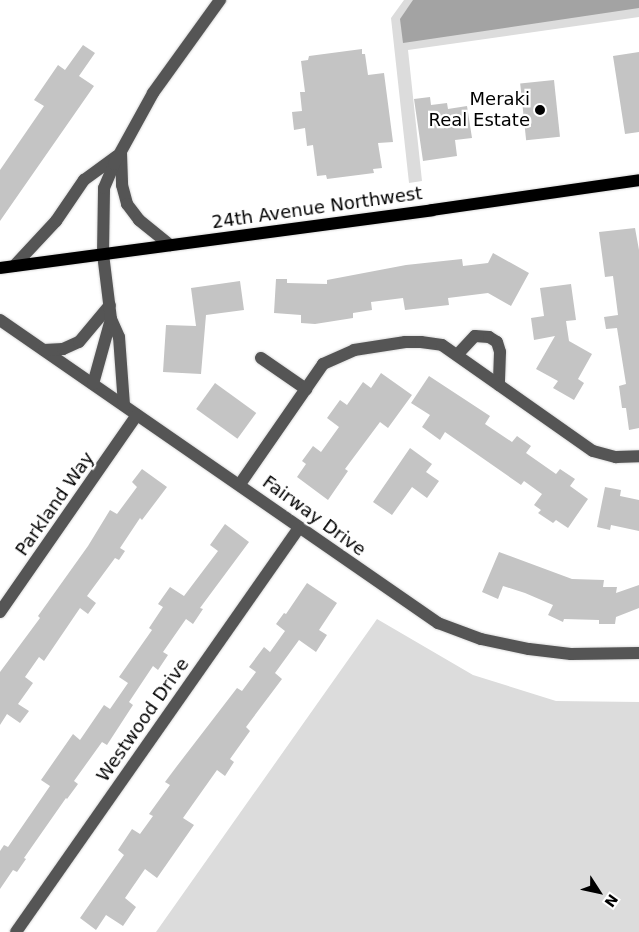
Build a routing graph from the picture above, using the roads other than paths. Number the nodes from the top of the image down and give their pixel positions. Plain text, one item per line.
1 (220, 0) edge
2 (121, 153) junction
3 (639, 180) edge
4 (170, 245) junction
5 (103, 254) junction
6 (14, 266) junction
7 (0, 268) edge
8 (110, 305) junction
9 (111, 319) junction
10 (0, 320) edge
11 (44, 350) junction
12 (457, 354) junction
13 (261, 358) dead end
14 (93, 384) junction
15 (499, 385) junction
16 (306, 389) junction
17 (124, 405) junction
18 (137, 415) junction
19 (639, 456) edge
20 (240, 484) junction
21 (299, 528) junction
22 (0, 612) edge
23 (639, 653) edge
24 (16, 932) edge

1 - 2 street
2 - 4 street
2 - 5 street
2 - 6 street
3 - 4 main road, 24th Avenue Northwest
4 - 5 main road, 24th Avenue Northwest
5 - 6 main road, 24th Avenue Northwest
5 - 8 street
6 - 7 main road, 24th Avenue Northwest
8 - 9 street
8 - 11 street
9 - 14 street
9 - 17 street
10 - 11 street, Fairway Drive
11 - 14 street, Fairway Drive
12 - 15 street
12 - 15 street
12 - 16 street
13 - 16 street
14 - 17 street, Fairway Drive
15 - 19 street
16 - 20 street
17 - 18 street, Fairway Drive
18 - 20 street, Fairway Drive
18 - 22 street, Parkland Way
20 - 21 street, Fairway Drive
21 - 23 street, Fairway Drive
21 - 24 street, Westwood Drive

